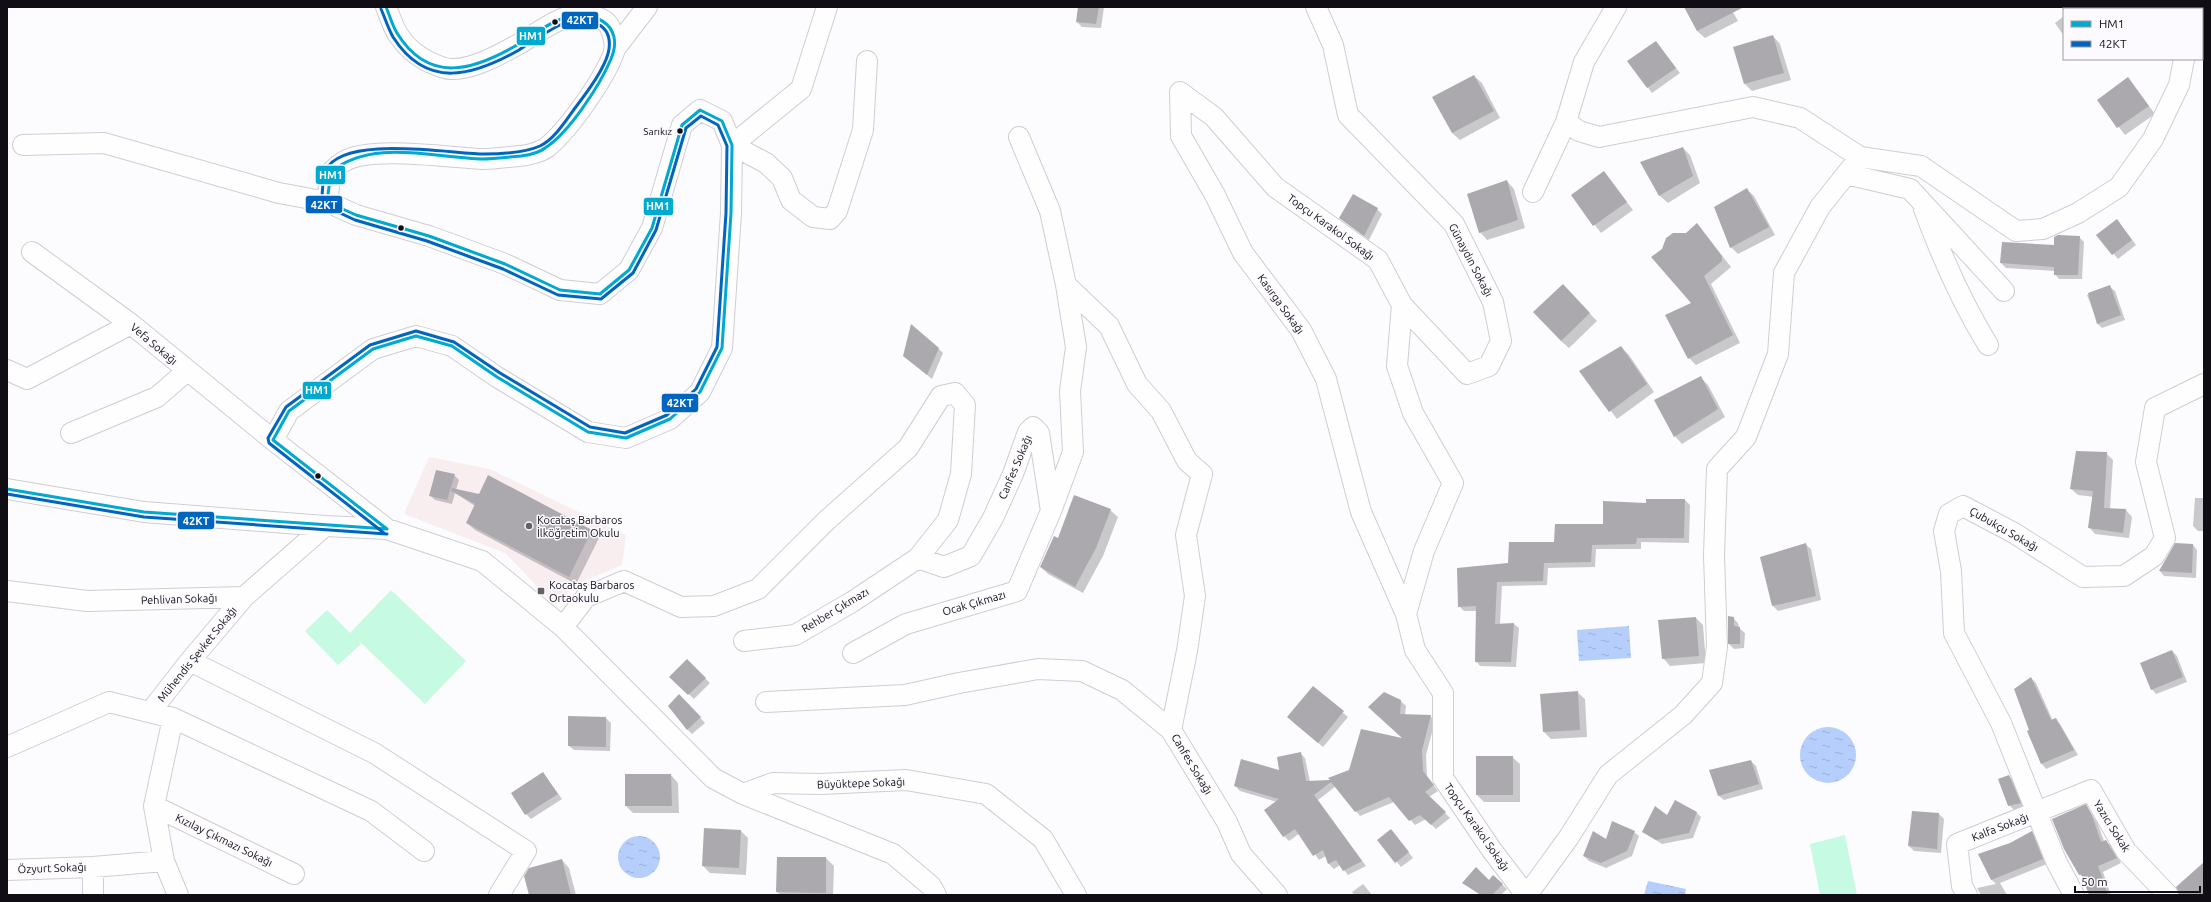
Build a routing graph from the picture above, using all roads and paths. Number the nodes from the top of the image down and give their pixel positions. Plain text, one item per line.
1 (386, 7) edge
2 (647, 7) edge
3 (827, 7) edge
4 (1316, 7) edge
5 (1616, 7) edge
6 (614, 50) junction
7 (2184, 60) edge
8 (867, 61) dead end
9 (1180, 92) joint
10 (1566, 122) junction
11 (1019, 137) dead end
12 (732, 145) junction
13 (23, 146) dead end
14 (1860, 157) junction
15 (1846, 174) junction
16 (1533, 192) dead end
17 (1921, 201) junction
18 (328, 202) junction
19 (32, 252) dead end
20 (1066, 285) junction
21 (2004, 291) dead end
22 (1402, 305) junction
23 (131, 324) junction
24 (1988, 345) dead end
25 (7, 370) edge
26 (188, 371) junction
27 (2204, 384) edge
28 (71, 433) dead end
29 (273, 440) junction
30 (7, 489) edge
31 (1051, 511) junction
32 (325, 526) junction
33 (387, 529) junction
34 (918, 558) junction
35 (7, 591) edge
36 (244, 597) junction
37 (1406, 614) junction
38 (563, 627) junction
39 (744, 641) dead end
40 (853, 653) dead end
41 (190, 661) junction
42 (766, 702) dead end
43 (151, 712) junction
44 (173, 718) junction
45 (1171, 730) junction
46 (7, 747) edge
47 (2091, 790) joint
48 (743, 794) junction
49 (154, 806) junction
50 (2037, 813) junction
51 (424, 851) dead end
52 (164, 861) junction
53 (94, 867) junction
54 (7, 870) edge
55 (294, 874) dead end
56 (92, 895) edge
57 (178, 895) edge
58 (498, 895) edge
59 (936, 895) edge
60 (1076, 895) edge
61 (1277, 895) edge
62 (1526, 895) edge
63 (1967, 895) edge
64 (2074, 895) edge
65 (2168, 895) edge

1 - 6 street
2 - 6 street
3 - 12 street
4 - 22 street, Günaydın Sokağı
5 - 10 street
6 - 18 street
7 - 14 street
8 - 12 street
9 - 22 street, Topçu Karakol Sokağı
9 - 37 street, Kasırga Sokağı
10 - 14 street
10 - 16 street
11 - 20 street
12 - 18 street
12 - 29 street
13 - 18 street
14 - 15 street
15 - 17 street
15 - 62 street
17 - 21 street
17 - 24 street
19 - 23 street, Vefa Sokağı
20 - 31 street
20 - 45 street, Canfes Sokağı
22 - 37 street
23 - 25 street
23 - 26 street, Vefa Sokağı
26 - 28 street
26 - 29 street, Vefa Sokağı
27 - 50 street, Çubukçu Sokağı
29 - 33 street, Vefa Sokağı
30 - 32 street
31 - 34 street, Canfes Sokağı
31 - 40 street, Ocak Çıkmazı
32 - 33 street
32 - 36 street
33 - 38 street
34 - 38 street
34 - 39 street, Rehber Çıkmazı
35 - 36 street, Pehlivan Sokağı
36 - 41 street, Mühendis Şevket Sokağı
37 - 62 street, Topçu Karakol Sokağı
38 - 48 street
41 - 43 street, Mühendis Şevket Sokağı
41 - 58 street
42 - 45 street
43 - 44 street
43 - 46 street
44 - 49 street
44 - 51 street
45 - 61 street, Canfes Sokağı
47 - 50 street, Kalfa Sokağı
47 - 65 street, Yazıcı Sokak
48 - 59 street
48 - 60 street, Büyüktepe Sokağı
49 - 52 street
49 - 55 street, Kızılay Çıkmazı Sokağı
50 - 63 street, Kalfa Sokağı
50 - 64 street, Çubukçu Sokağı
52 - 53 street
52 - 57 street
53 - 54 street, Özyurt Sokağı
53 - 56 street, Özyurt Sokağı

